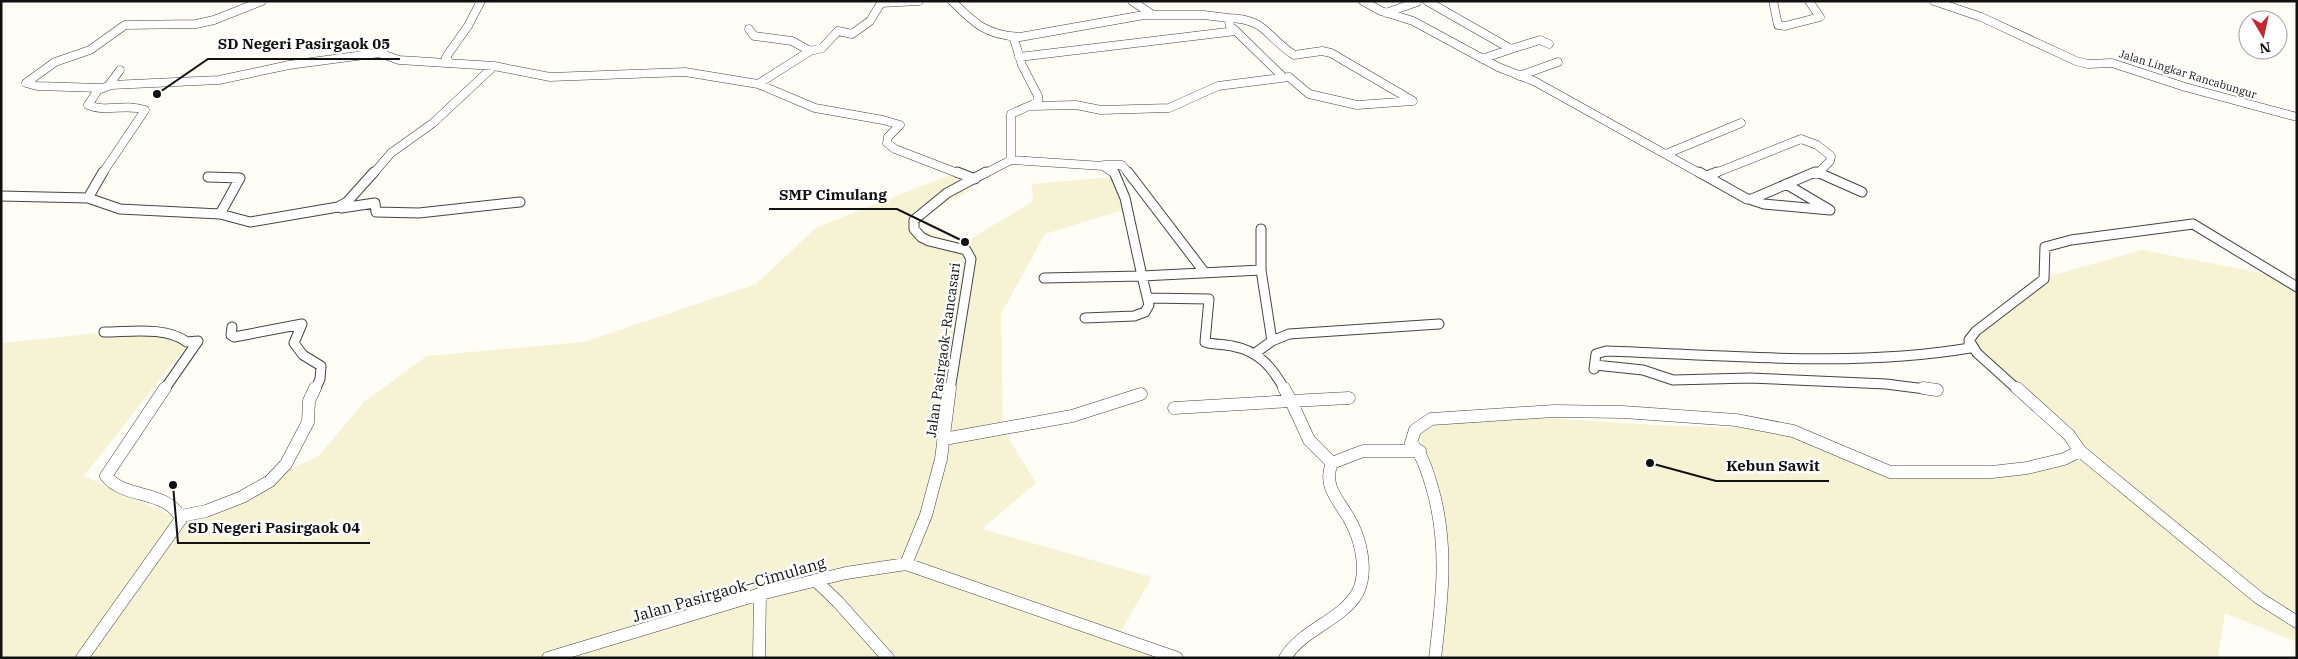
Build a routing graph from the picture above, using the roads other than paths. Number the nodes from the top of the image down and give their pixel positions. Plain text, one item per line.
1 (262, 1) edge
2 (481, 1) edge
3 (919, 1) edge
4 (952, 1) edge
5 (1132, 1) edge
6 (1363, 1) edge
7 (1427, 1) edge
8 (1772, 1) edge
9 (1808, 1) edge
10 (1934, 1) edge
11 (1417, 2) edge
12 (1386, 12) junction
13 (1153, 15) junction
14 (1228, 18) junction
15 (749, 29) dead end
16 (1236, 31) junction
17 (1020, 36) junction
18 (1549, 44) dead end
19 (1511, 49) junction
20 (810, 51) junction
21 (1019, 57) junction
22 (1482, 59) junction
23 (450, 62) junction
24 (1558, 62) dead end
25 (494, 66) junction
26 (120, 70) dead end
27 (1519, 76) junction
28 (1283, 77) junction
29 (758, 84) junction
30 (105, 87) junction
31 (1032, 106) junction
32 (2297, 117) edge
33 (1741, 123) dead end
34 (1666, 154) junction
35 (1011, 160) junction
36 (1103, 166) junction
37 (1819, 172) junction
38 (208, 176) dead end
39 (1707, 176) junction
40 (975, 179) junction
41 (1786, 184) junction
42 (1862, 192) dead end
43 (1, 196) edge
44 (88, 198) junction
45 (1749, 199) junction
46 (520, 202) dead end
47 (325, 210) junction
48 (220, 214) junction
49 (1261, 229) dead end
50 (1261, 270) junction
51 (1205, 273) junction
52 (1142, 276) junction
53 (1044, 278) dead end
54 (2297, 287) edge
55 (1148, 298) junction
56 (1085, 318) dead end
57 (1439, 324) dead end
58 (232, 327) dead end
59 (104, 332) dead end
60 (1272, 341) junction
61 (1969, 343) junction
62 (1254, 354) junction
63 (1937, 390) dead end
64 (1141, 394) dead end
65 (1349, 398) dead end
66 (1291, 402) junction
67 (1174, 408) dead end
68 (944, 439) junction
69 (2080, 450) junction
70 (1420, 451) junction
71 (1332, 463) junction
72 (181, 516) junction
73 (906, 564) junction
74 (815, 580) junction
75 (760, 594) junction
76 (2297, 622) edge
77 (82, 658) edge
78 (548, 658) edge
79 (759, 658) edge
80 (888, 658) edge
81 (1177, 658) edge
82 (1285, 658) edge
83 (1435, 658) edge

1 - 30 street
2 - 23 street
3 - 20 street
4 - 17 street
5 - 13 street
6 - 12 street
7 - 19 street
8 - 9 street
10 - 32 street, Jalan Lingkar Rancabungur
11 - 12 street
12 - 22 street
13 - 14 street
13 - 17 street
14 - 16 street
14 - 28 street
15 - 20 street
16 - 21 street
16 - 28 street
17 - 21 street
18 - 19 street
19 - 22 street
20 - 29 street
21 - 31 street
22 - 27 street
23 - 25 street
23 - 30 street
24 - 27 street
25 - 29 street
25 - 47 street
26 - 30 street
27 - 34 street
28 - 31 street
29 - 40 street
30 - 44 street
31 - 35 street
33 - 34 street
34 - 39 street
35 - 36 street
35 - 40 street, Jalan Pasirgaok–Rancasari
36 - 51 street
36 - 52 street
37 - 39 street
37 - 41 street
37 - 42 street
38 - 48 street
39 - 45 street
40 - 68 street, Jalan Pasirgaok–Rancasari
41 - 45 street
41 - 45 street
43 - 44 street
44 - 48 street
46 - 47 street
47 - 48 street
49 - 50 street
50 - 51 street
50 - 60 street
51 - 52 street
52 - 53 street
52 - 55 street
54 - 61 street
55 - 56 street
55 - 62 street
57 - 60 street
58 - 72 street
59 - 72 street
60 - 62 street
61 - 63 street
61 - 69 street
62 - 66 street
64 - 68 street
65 - 66 street
66 - 67 street
66 - 71 street
68 - 73 street, Jalan Pasirgaok–Rancasari
69 - 70 street
69 - 76 street
70 - 71 street
70 - 83 street
71 - 82 street
72 - 77 street
73 - 74 street, Jalan Pasirgaok–Cimulang
73 - 81 street, Jalan Pasirgaok–Cimulang
74 - 75 street, Jalan Pasirgaok–Cimulang
74 - 80 street
75 - 78 street, Jalan Pasirgaok–Cimulang
75 - 79 street

